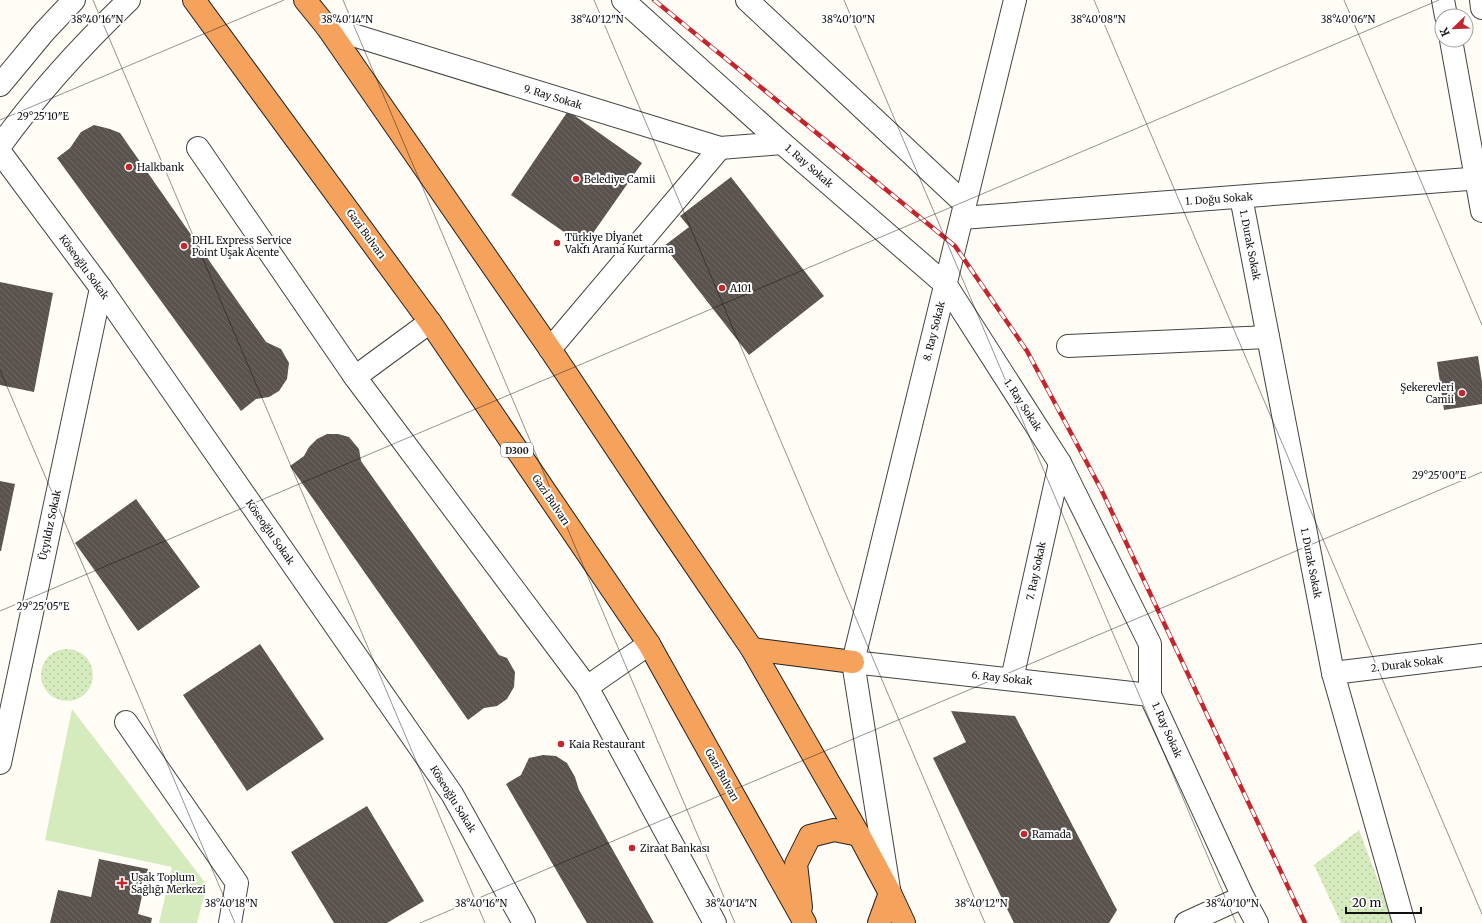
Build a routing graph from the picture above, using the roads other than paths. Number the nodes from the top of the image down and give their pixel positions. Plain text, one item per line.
1 (74, 0) edge
2 (129, 0) edge
3 (194, 0) edge
4 (305, 0) edge
5 (623, 0) edge
6 (747, 0) edge
7 (1015, 0) edge
8 (1480, 0) edge
9 (1482, 8) edge
10 (327, 27) junction
11 (1453, 48) edge
12 (0, 85) edge
13 (782, 143) junction
14 (0, 146) edge
15 (198, 148) dead end
16 (720, 148) junction
17 (0, 152) edge
18 (1479, 179) edge
19 (1241, 197) junction
20 (964, 211) junction
21 (1482, 211) edge
22 (946, 285) junction
23 (101, 288) junction
24 (430, 322) junction
25 (1268, 336) junction
26 (1068, 346) dead end
27 (550, 349) junction
28 (355, 377) junction
29 (1060, 463) junction
30 (649, 644) junction
31 (752, 649) junction
32 (1482, 655) edge
33 (853, 662) junction
34 (1333, 673) junction
35 (1012, 680) junction
36 (587, 687) junction
37 (1150, 694) junction
38 (126, 722) dead end
39 (0, 763) edge
40 (859, 835) junction
41 (890, 893) junction
42 (1243, 898) junction
43 (802, 921) edge
44 (230, 923) edge
45 (524, 923) edge
46 (715, 923) edge
47 (879, 923) edge
48 (904, 923) edge
49 (1186, 923) edge
50 (1257, 923) edge
51 (1404, 923) edge

1 - 12 street
2 - 14 street
3 - 24 highway, Gazi Bulvarı / D300
4 - 10 highway
5 - 13 street, 1. Ray Sokak
6 - 20 street
7 - 20 street, 8. Ray Sokak
8 - 9 street
10 - 16 street, 9. Ray Sokak
10 - 27 highway
11 - 18 street
13 - 16 street, 9. Ray Sokak
13 - 22 street, 1. Ray Sokak
15 - 28 street
16 - 27 street
17 - 23 street, Köseoğlu Sokak
18 - 19 street, 1. Doğu Sokak
18 - 21 street
19 - 20 street, 1. Doğu Sokak
19 - 25 street, 1. Durak Sokak
20 - 22 street, 8. Ray Sokak
22 - 29 street, 1. Ray Sokak
22 - 33 street, 8. Ray Sokak
23 - 39 street, Üçyıldız Sokak
23 - 45 street, Köseoğlu Sokak
24 - 28 street
24 - 30 highway, Gazi Bulvarı / D300
25 - 26 street
25 - 34 street, 1. Durak Sokak
27 - 31 highway
28 - 36 street
29 - 35 street, 7. Ray Sokak
29 - 37 street, 1. Ray Sokak
30 - 36 street
30 - 43 highway, Gazi Bulvarı / D300
31 - 33 highway
31 - 40 highway
32 - 34 street, 2. Durak Sokak
33 - 35 street, 6. Ray Sokak
33 - 41 street
34 - 51 street, 1. Durak Sokak
35 - 37 street, 6. Ray Sokak
36 - 46 street
37 - 42 street, 1. Ray Sokak
38 - 44 street
40 - 41 highway
40 - 43 highway
41 - 47 highway
41 - 48 highway
42 - 49 street
42 - 50 street, 1. Ray Sokak

